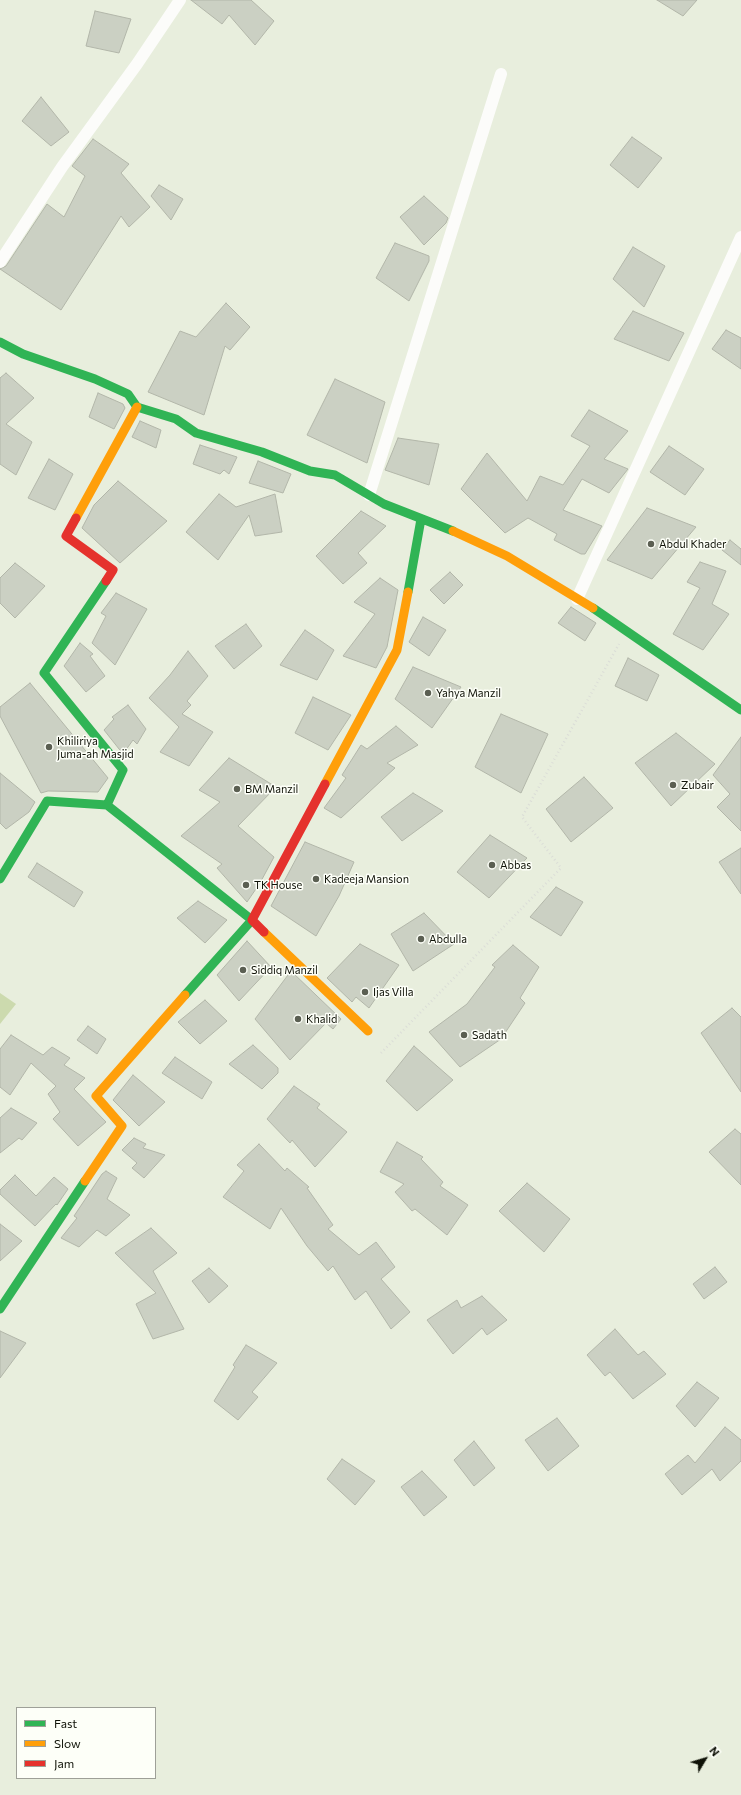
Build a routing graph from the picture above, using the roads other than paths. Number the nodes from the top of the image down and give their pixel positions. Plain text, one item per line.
1 (180, 0) edge
2 (501, 74) dead end
3 (741, 237) edge
4 (0, 262) edge
5 (0, 342) edge
6 (137, 407) junction
7 (369, 495) junction
8 (421, 519) junction
9 (577, 599) junction
10 (741, 710) edge
11 (107, 805) junction
12 (0, 879) edge
13 (252, 920) junction
14 (368, 1031) dead end
15 (0, 1309) edge

1 - 4 street
2 - 7 street
3 - 9 street
5 - 6 street
6 - 7 street
6 - 11 street
7 - 8 street
8 - 9 street
8 - 13 street
9 - 10 street
11 - 12 street
11 - 13 street
13 - 14 street
13 - 15 street

